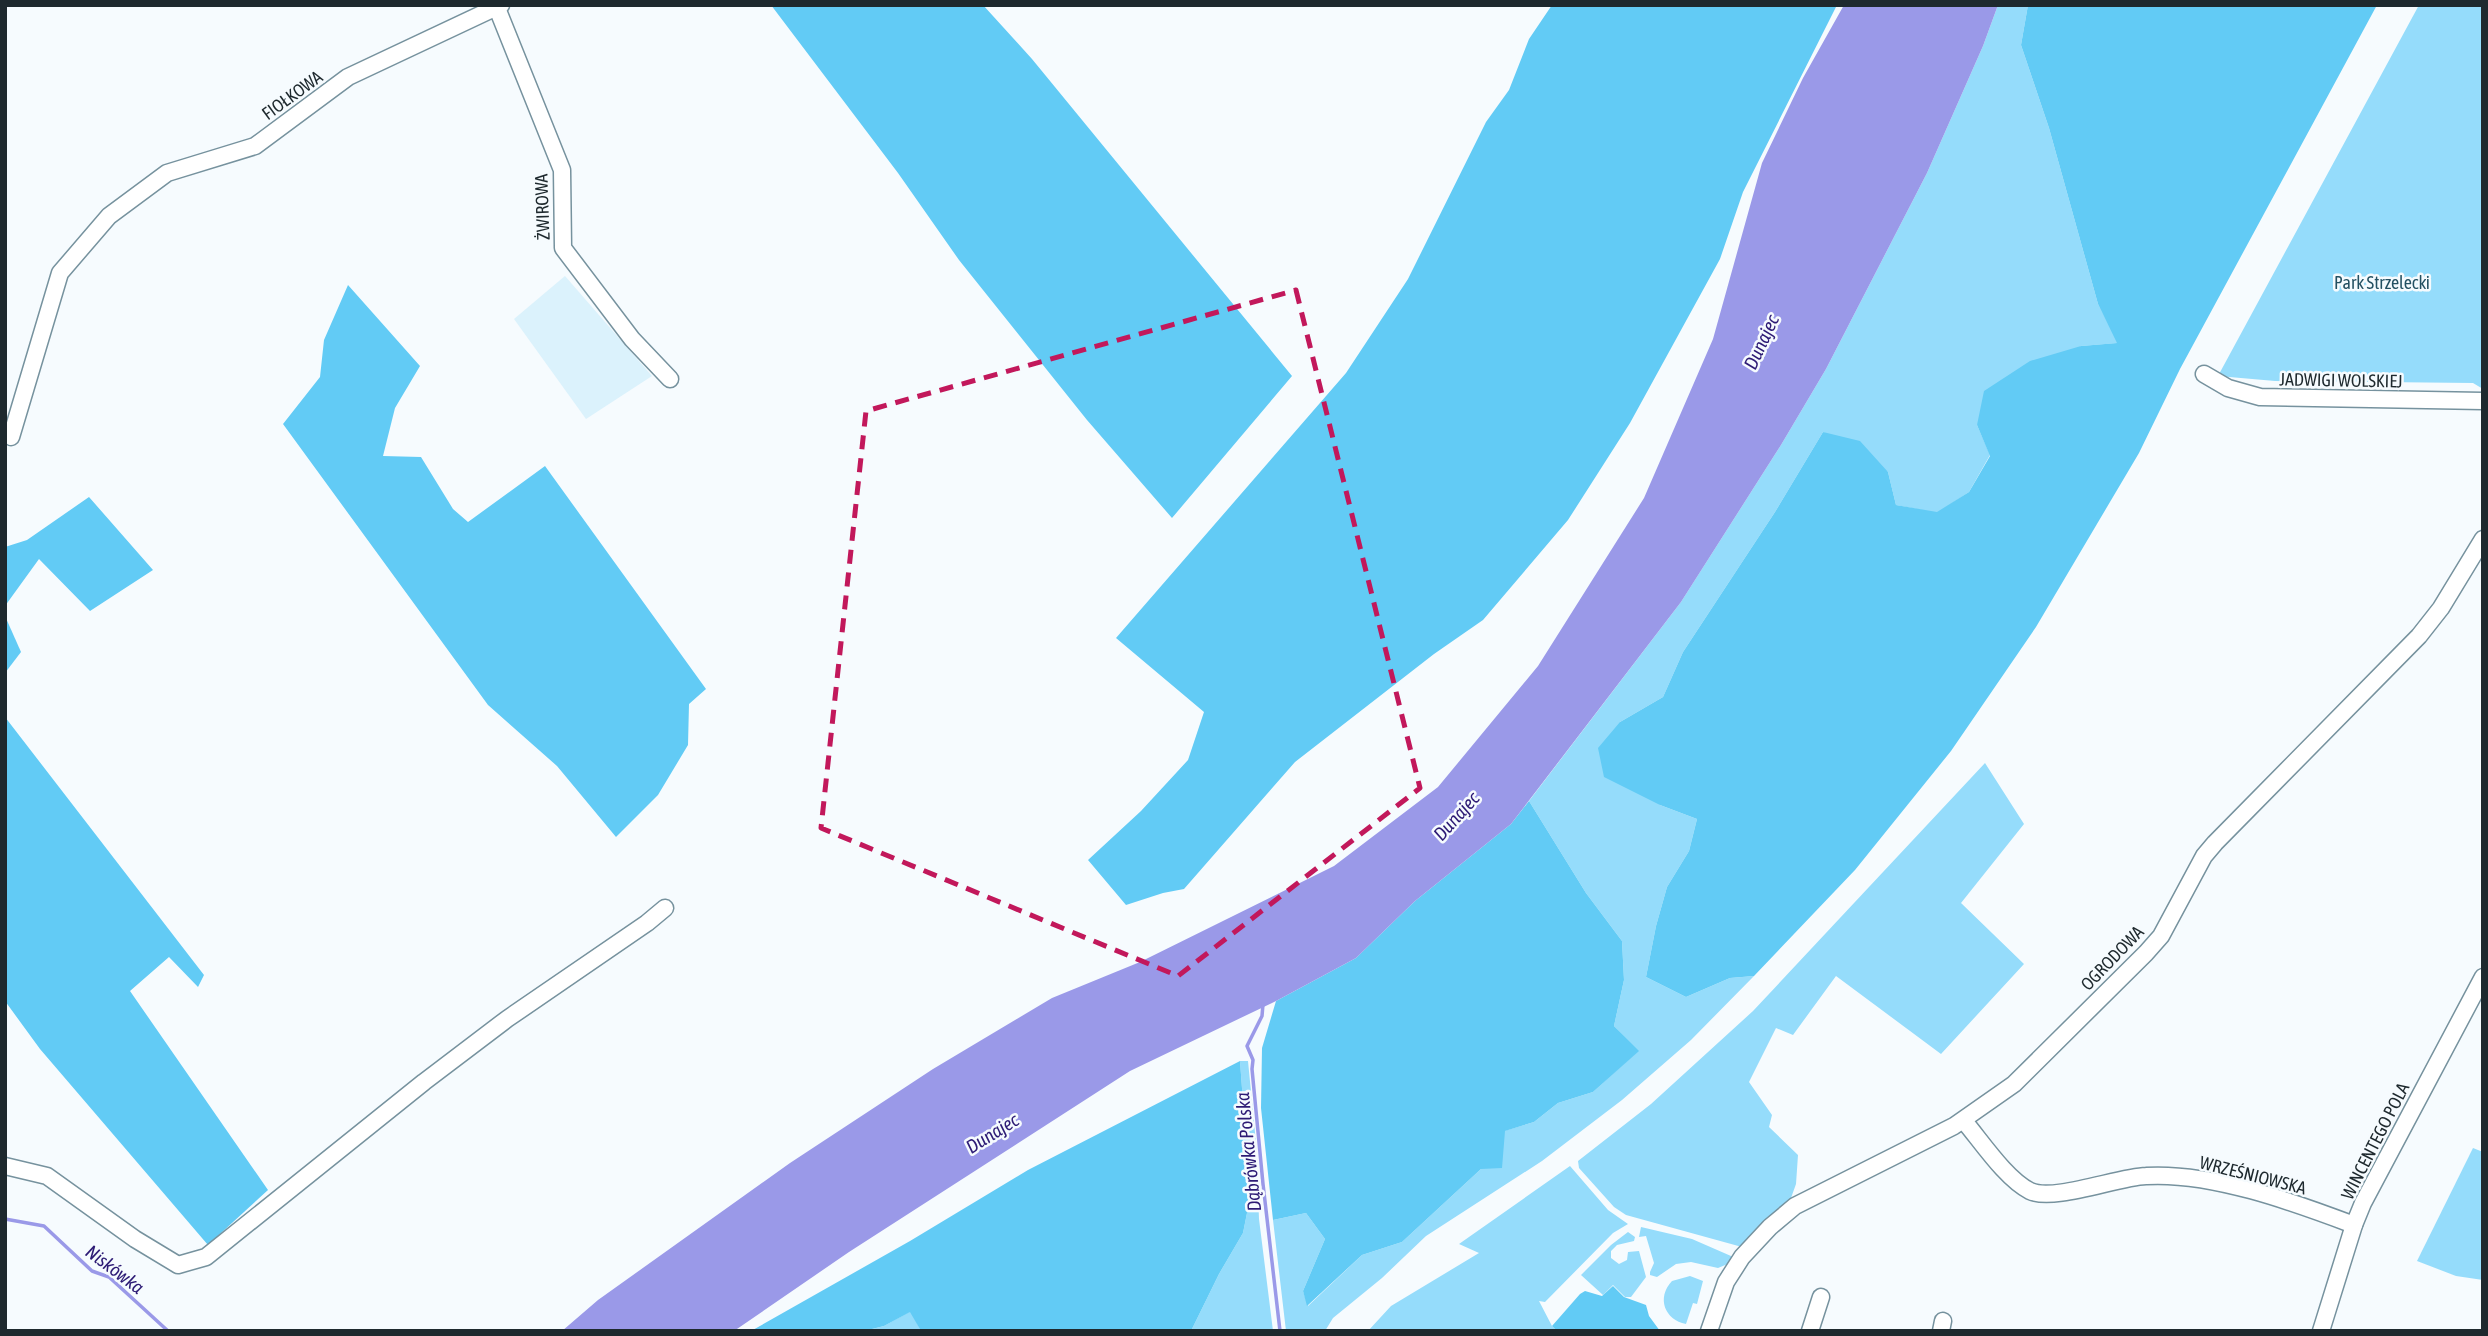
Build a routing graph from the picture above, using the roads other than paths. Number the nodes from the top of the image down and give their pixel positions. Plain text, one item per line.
1 (499, 7) edge
2 (2204, 374) dead end
3 (670, 379) dead end
4 (2483, 401) edge
5 (11, 437) dead end
6 (2483, 539) edge
7 (665, 908) dead end
8 (2483, 977) edge
9 (1964, 1121) junction
10 (5, 1166) edge
11 (2354, 1225) junction
12 (1821, 1297) dead end
13 (1709, 1331) edge
14 (1810, 1331) edge
15 (2321, 1331) edge

1 - 3 street, ŻWIROWA
1 - 5 street, FIOŁKOWA
2 - 4 street, JADWIGI WOLSKIEJ
6 - 9 street, OGRODOWA
7 - 10 street
8 - 11 street, WINCENTEGO POLA
9 - 11 street, WRZEŚNIOWSKA
9 - 13 street, OGRODOWA
11 - 15 street, WINCENTEGO POLA
12 - 14 street

